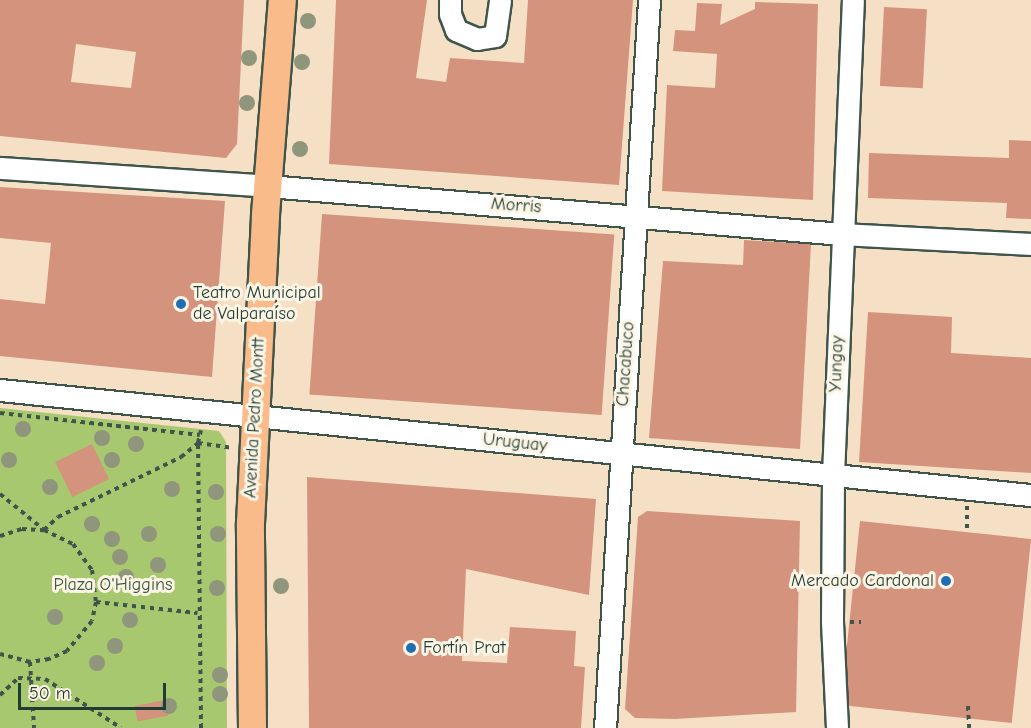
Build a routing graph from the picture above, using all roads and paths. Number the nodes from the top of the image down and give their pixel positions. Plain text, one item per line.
1 (282, 0) edge
2 (450, 0) edge
3 (500, 0) edge
4 (649, 0) edge
5 (853, 0) edge
6 (0, 168) edge
7 (268, 186) junction
8 (636, 215) junction
9 (842, 234) junction
10 (1031, 244) edge
11 (0, 390) edge
12 (205, 411) junction
13 (0, 413) edge
14 (255, 416) junction
15 (200, 435) junction
16 (198, 442) junction
17 (254, 452) junction
18 (620, 454) junction
19 (833, 475) junction
20 (0, 494) edge
21 (1031, 495) edge
22 (44, 530) junction
23 (0, 536) edge
24 (96, 602) junction
25 (197, 613) junction
26 (0, 654) edge
27 (30, 662) junction
28 (31, 676) junction
29 (0, 695) edge
30 (968, 706) dead end
31 (34, 728) edge
32 (121, 728) edge
33 (201, 728) edge
34 (252, 728) edge
35 (605, 728) edge
36 (837, 728) edge
37 (969, 728) edge

1 - 7 main road, Avenida Pedro Montt
2 - 3 street
4 - 8 street, Chacabuco
5 - 9 street, Yungay
6 - 7 street, Morris
7 - 8 street, Morris
7 - 14 main road, Avenida Pedro Montt
8 - 9 street, Morris
8 - 18 street, Chacabuco
9 - 10 street, Morris
9 - 19 street, Yungay
11 - 12 street, Uruguay
12 - 14 street, Uruguay
12 - 15 path
13 - 15 path
14 - 17 main road, Avenida Pedro Montt
14 - 18 street, Uruguay
15 - 16 path
16 - 17 path
16 - 22 path
16 - 25 path
17 - 34 main road, Avenida Pedro Montt
18 - 19 street, Uruguay
18 - 35 street, Chacabuco
19 - 21 street, Uruguay
19 - 36 street, Yungay
20 - 22 path
22 - 23 path
22 - 24 path
24 - 25 path
24 - 27 path
25 - 33 path
26 - 27 path
27 - 28 path
28 - 29 path
28 - 31 path
28 - 32 path
30 - 37 path

